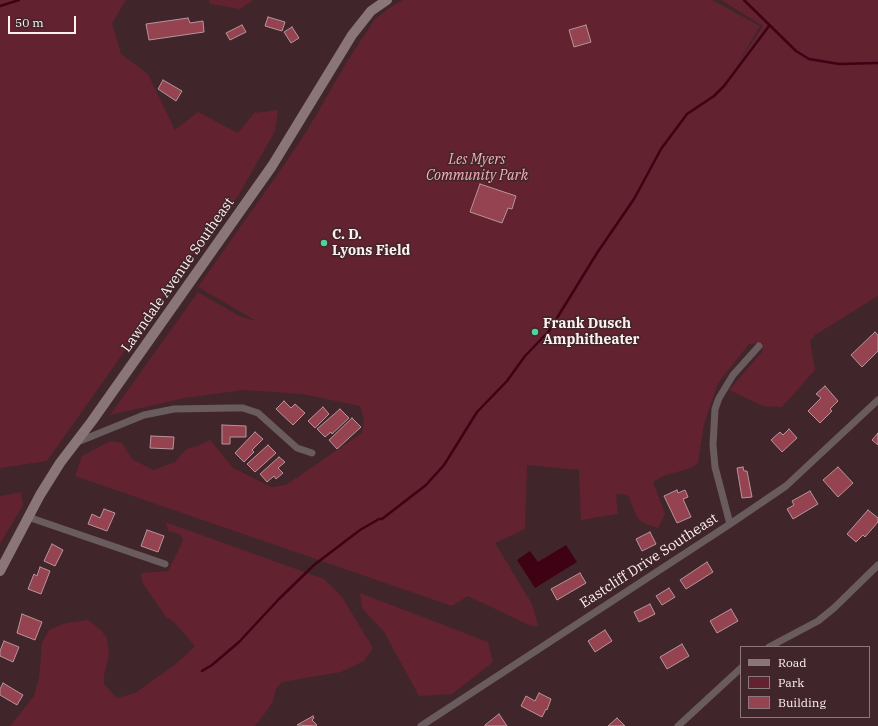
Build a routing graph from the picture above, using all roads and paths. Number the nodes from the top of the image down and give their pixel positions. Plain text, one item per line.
1 (387, 0) edge
2 (759, 346) dead end
3 (878, 400) edge
4 (75, 443) junction
5 (312, 453) dead end
6 (28, 517) junction
7 (730, 524) junction
8 (165, 564) dead end
9 (878, 564) edge
10 (0, 572) edge
11 (771, 646) edge
12 (740, 669) edge
13 (421, 726) edge
14 (678, 726) edge

1 - 4 street, Lawndale Avenue Southeast
2 - 7 street
3 - 7 street, Eastcliff Drive Southeast
4 - 5 street
4 - 6 street, Lawndale Avenue Southeast
6 - 8 street
6 - 10 street, Lawndale Avenue Southeast
7 - 13 street, Eastcliff Drive Southeast
9 - 11 street
12 - 14 street

